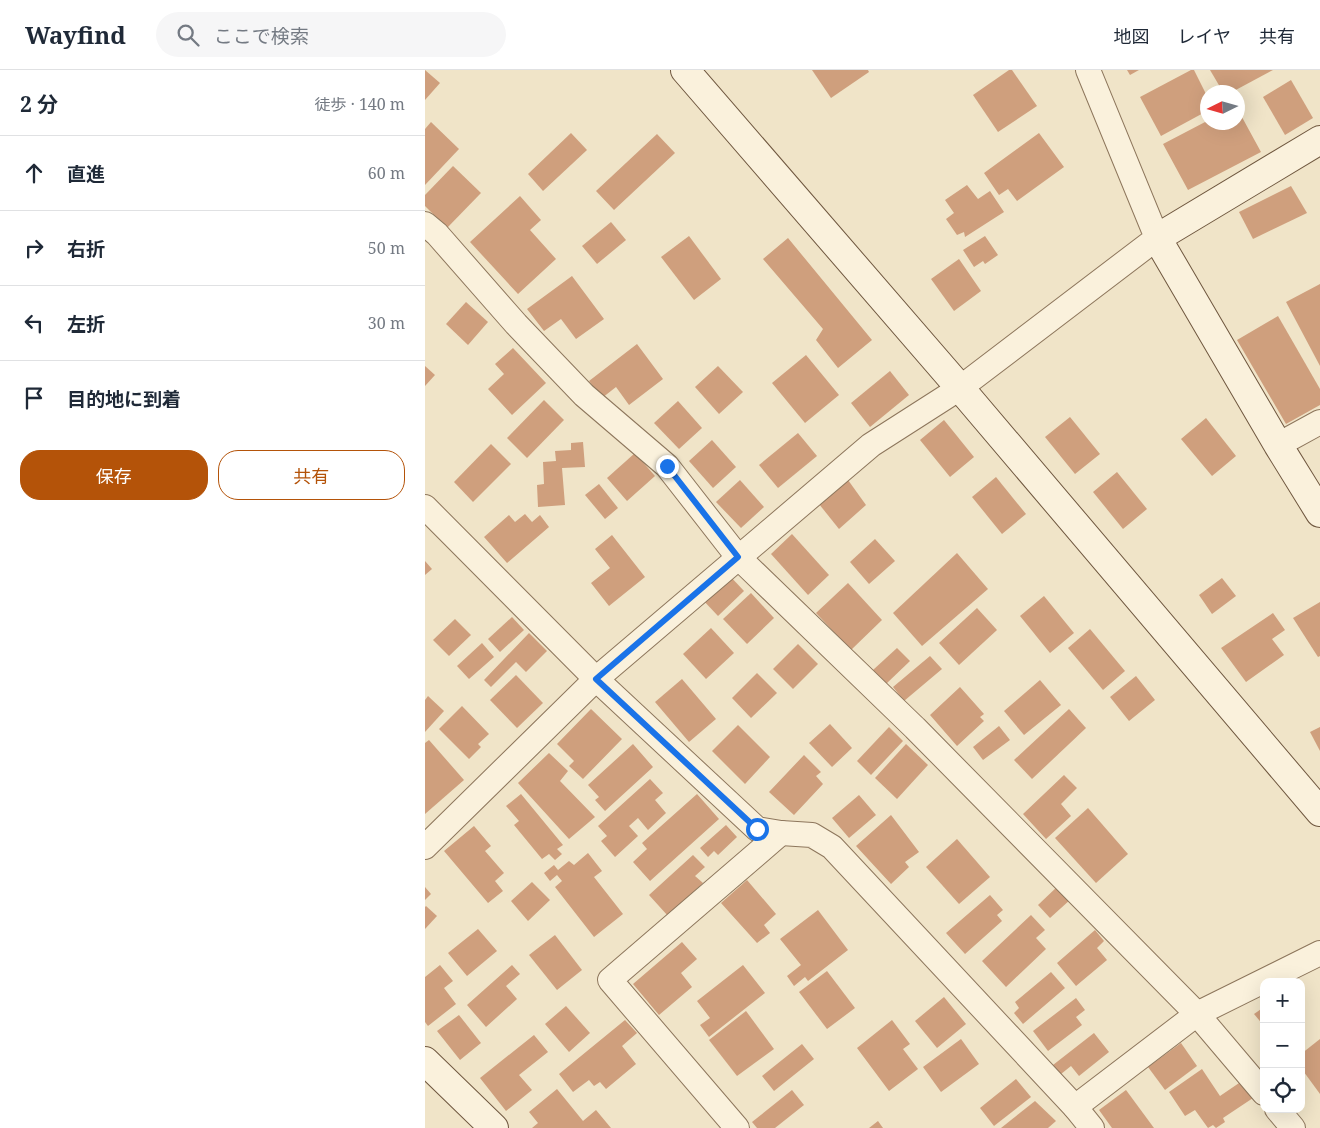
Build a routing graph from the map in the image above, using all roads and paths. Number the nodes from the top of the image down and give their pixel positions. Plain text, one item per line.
1 (685, 70) edge
2 (1088, 70) edge
3 (1320, 140) edge
4 (425, 224) edge
5 (1157, 238) junction
6 (960, 388) junction
7 (1320, 422) edge
8 (1278, 445) junction
9 (425, 507) edge
10 (1320, 513) edge
11 (738, 557) junction
12 (596, 679) junction
13 (1320, 812) edge
14 (781, 833) junction
15 (425, 847) edge
16 (1320, 953) edge
17 (1197, 1014) junction
18 (425, 1061) edge
19 (1260, 1088) edge
20 (1075, 1107) junction
21 (1280, 1113) edge
22 (494, 1128) edge
23 (737, 1128) edge
24 (1092, 1128) edge
25 (1293, 1128) edge

1 - 6 street
2 - 5 street
3 - 5 street
4 - 11 street
5 - 6 street
5 - 8 street
6 - 11 street
6 - 13 street
7 - 8 street
8 - 10 street
9 - 12 street
11 - 12 street
11 - 17 street
12 - 14 street
12 - 15 street
14 - 20 street
14 - 23 street
16 - 17 street
17 - 19 street
17 - 20 street
18 - 22 street
20 - 24 street
21 - 25 street

